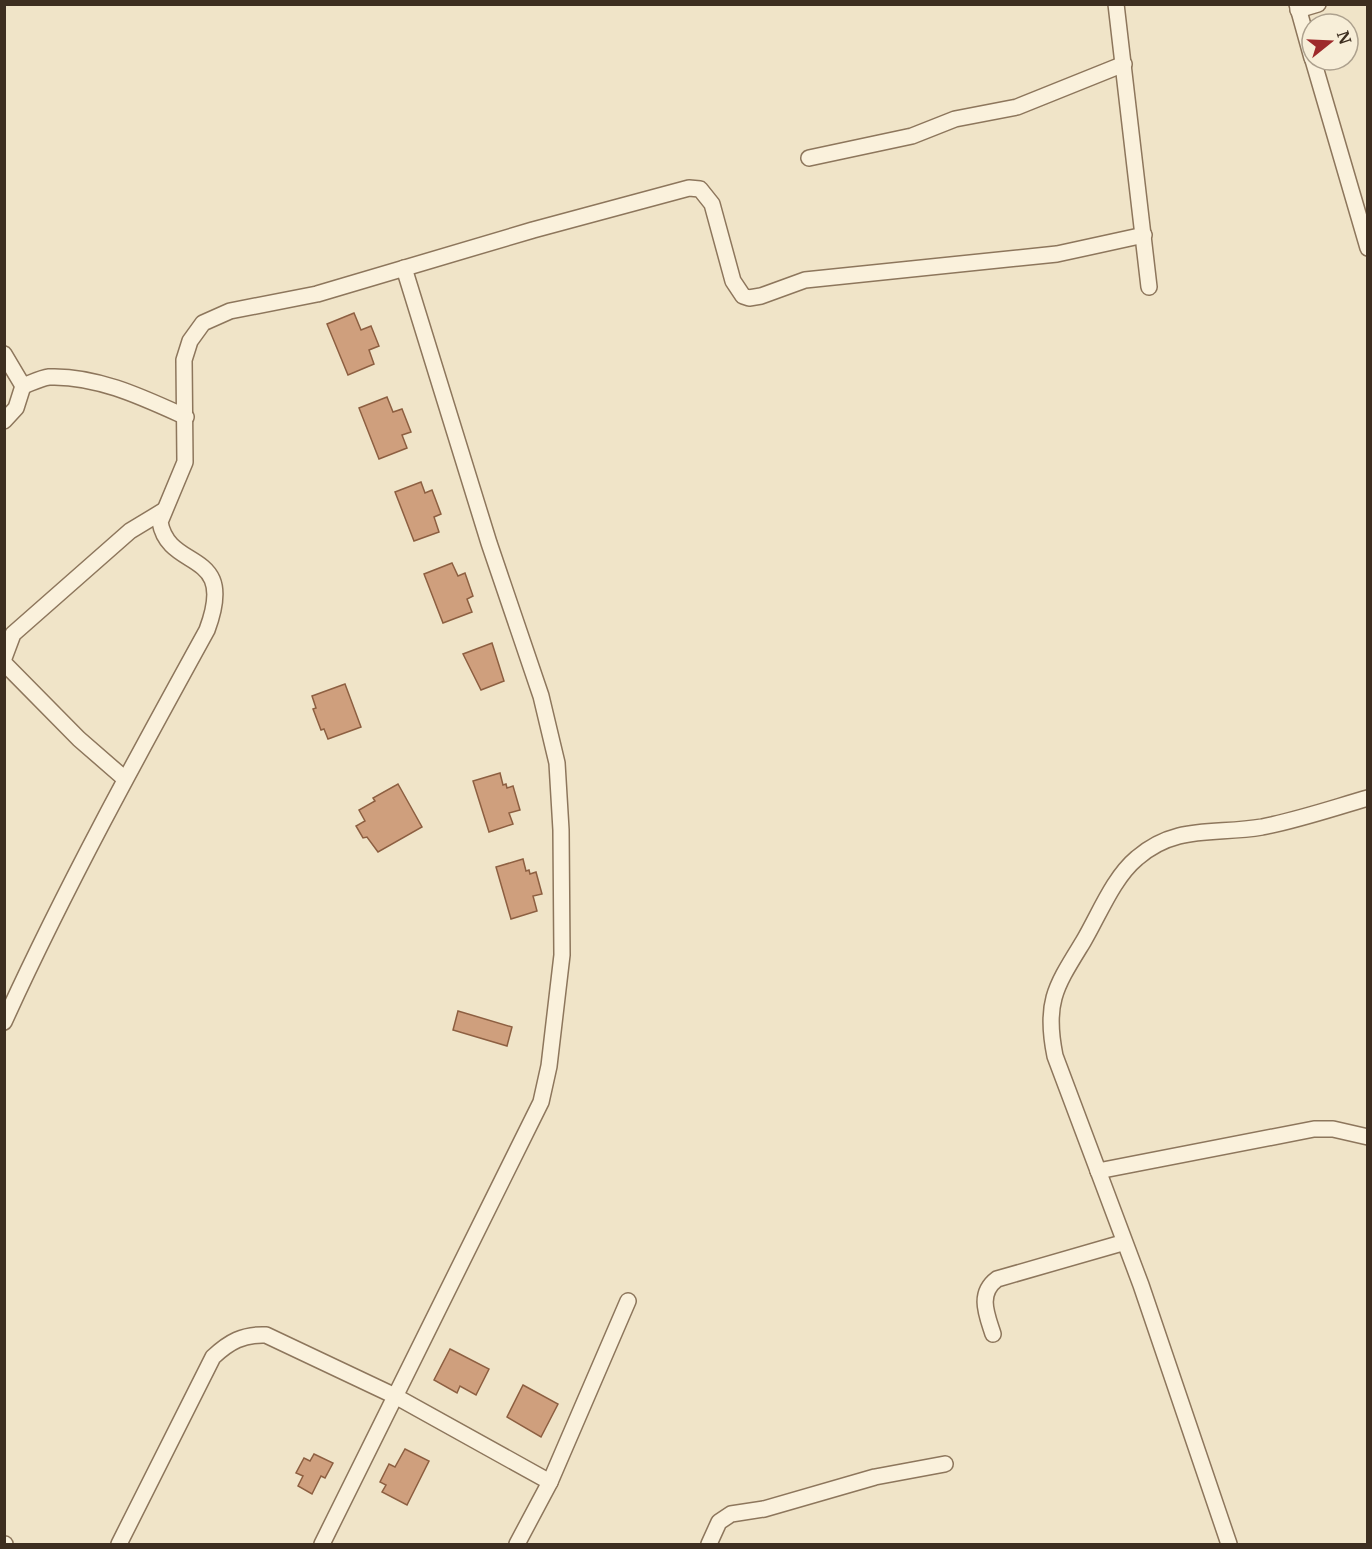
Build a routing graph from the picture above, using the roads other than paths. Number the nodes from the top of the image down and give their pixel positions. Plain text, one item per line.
1 (1116, 4) edge
2 (1318, 4) edge
3 (1297, 8) edge
4 (1124, 64) junction
5 (1316, 72) edge
6 (809, 158) dead end
7 (1362, 208) edge
8 (1144, 235) junction
9 (1368, 248) edge
10 (405, 268) junction
11 (1149, 287) dead end
12 (4, 354) edge
13 (23, 386) junction
14 (186, 417) junction
15 (4, 421) edge
16 (163, 511) junction
17 (4, 657) edge
18 (4, 663) edge
19 (125, 779) junction
20 (1368, 798) edge
21 (4, 1022) edge
22 (1368, 1137) edge
23 (1098, 1172) junction
24 (1122, 1243) junction
25 (628, 1301) dead end
26 (993, 1335) dead end
27 (395, 1396) junction
28 (945, 1464) dead end
29 (550, 1482) junction
30 (119, 1545) edge
31 (322, 1545) edge
32 (517, 1545) edge
33 (709, 1545) edge
34 (1230, 1545) edge

1 - 4 street
2 - 3 street
4 - 6 street
4 - 8 street
5 - 7 street
7 - 9 street
8 - 10 street
8 - 11 street
10 - 14 street
10 - 27 street
12 - 13 street
13 - 14 street
13 - 15 street
14 - 16 street
16 - 17 street
16 - 19 street
18 - 19 street
19 - 21 street
20 - 23 street
22 - 23 street
23 - 24 street
24 - 26 street
24 - 34 street
25 - 29 street
27 - 29 street
27 - 30 street
27 - 31 street
28 - 33 street
29 - 32 street

